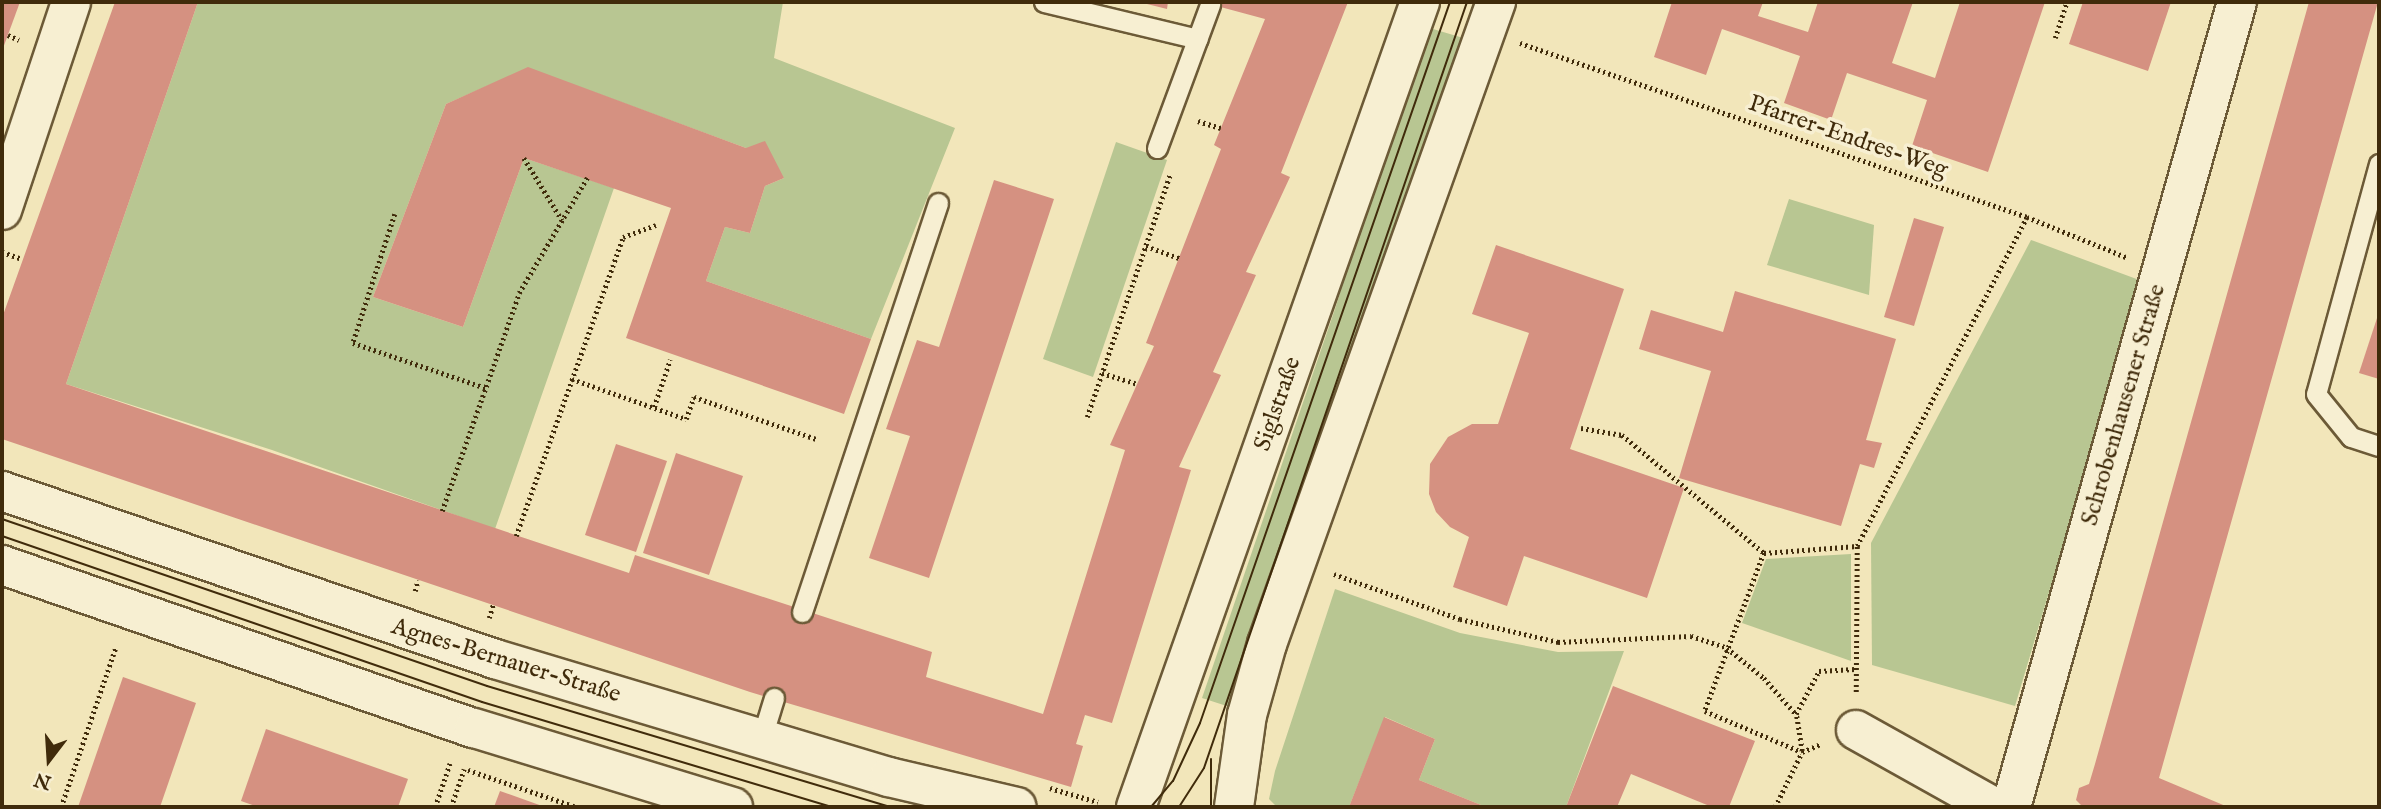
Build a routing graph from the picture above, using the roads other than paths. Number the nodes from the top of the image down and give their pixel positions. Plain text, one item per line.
1 (71, 2) edge
2 (1044, 2) edge
3 (1419, 2) edge
4 (1496, 2) edge
5 (2237, 2) edge
6 (1210, 5) dead end
7 (1198, 39) junction
8 (1157, 148) dead end
9 (2379, 164) edge
10 (938, 203) dead end
11 (2, 210) edge
12 (2379, 446) edge
13 (2, 491) edge
14 (2, 565) edge
15 (802, 612) dead end
16 (774, 698) dead end
17 (1856, 730) road end
18 (761, 740) junction
19 (733, 807) edge
20 (1017, 807) edge
21 (1136, 807) edge
22 (1234, 807) edge
23 (1994, 807) edge
24 (2011, 807) edge

1 - 11 street
2 - 7 lane
3 - 21 street, Siglstraße
4 - 22 street
5 - 24 street, Schrobenhausener Straße
6 - 7 lane
7 - 8 lane
9 - 12 lane
10 - 15 lane
13 - 18 street, Agnes-Bernauer-Straße
14 - 19 street
16 - 18 lane
17 - 23 street
18 - 20 street, Agnes-Bernauer-Straße

